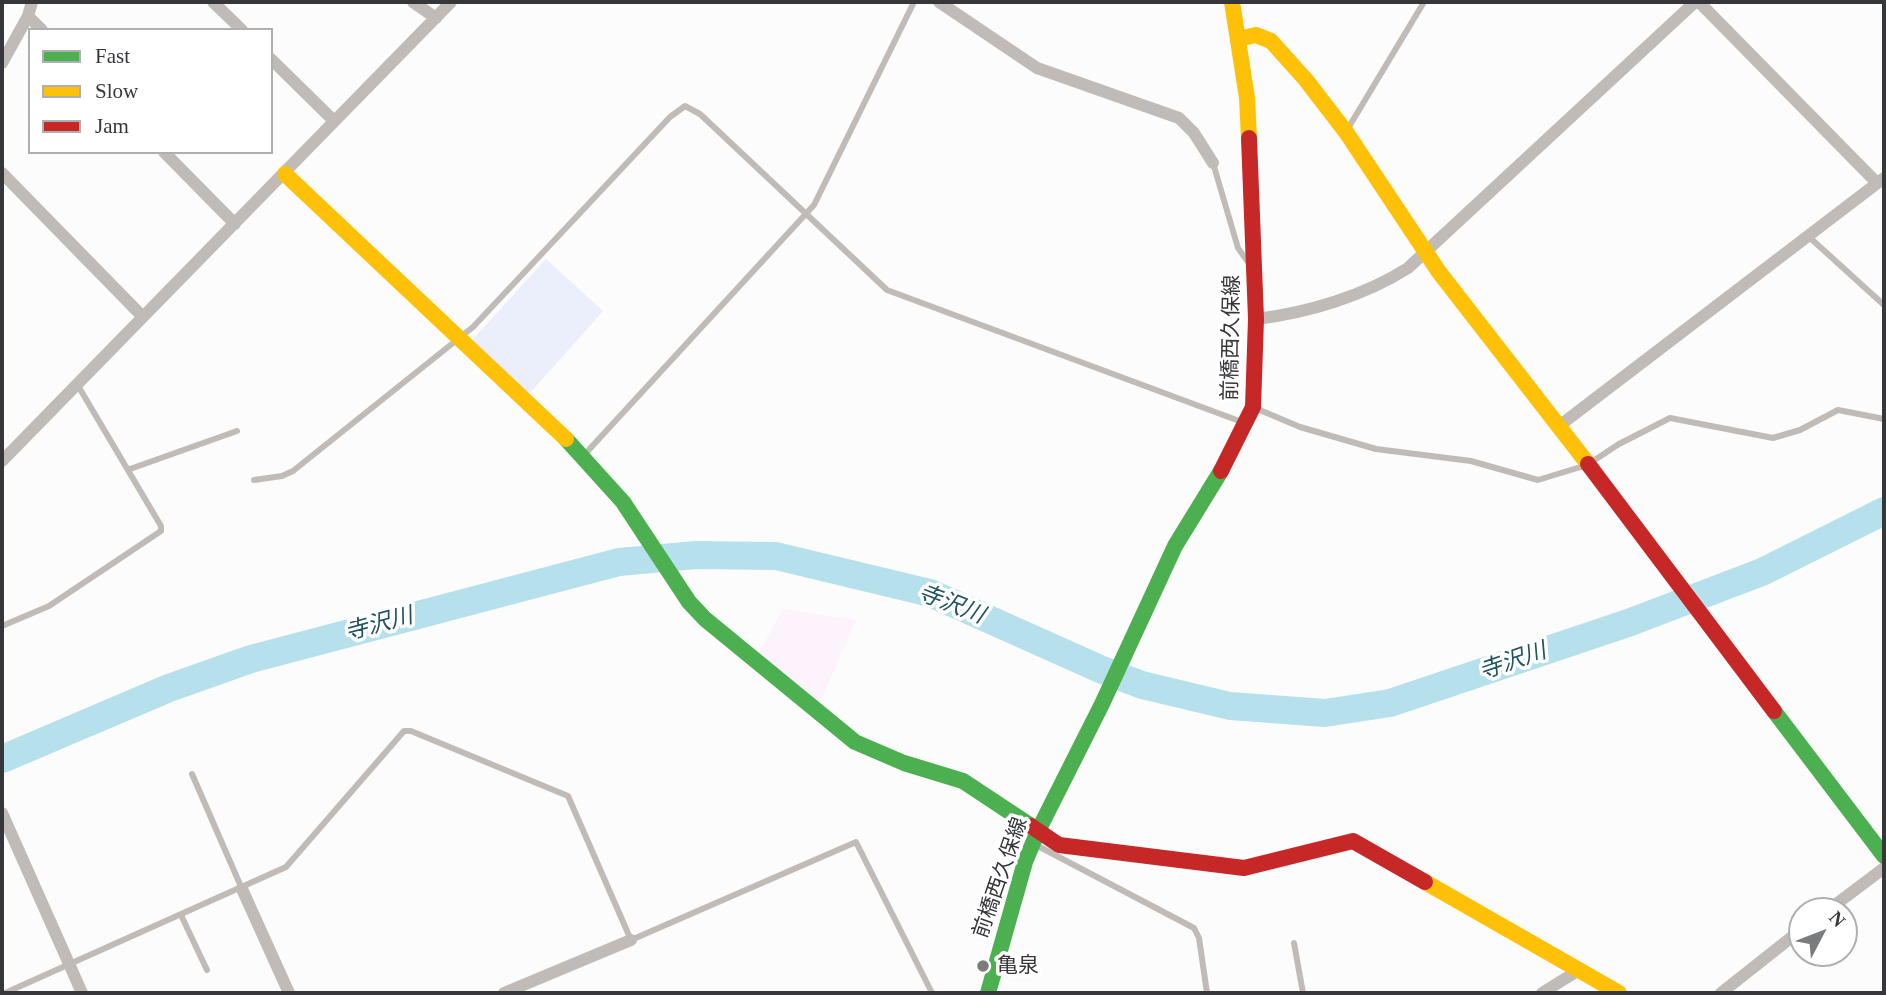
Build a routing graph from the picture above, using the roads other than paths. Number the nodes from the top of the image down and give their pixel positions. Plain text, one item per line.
1 (32, 2) edge
2 (214, 2) edge
3 (413, 2) edge
4 (451, 2) edge
5 (914, 2) edge
6 (939, 2) edge
7 (1232, 2) edge
8 (1424, 2) edge
9 (1697, 2) edge
10 (28, 16) junction
11 (436, 18) junction
12 (40, 28) edge
13 (240, 28) edge
14 (1238, 39) junction
15 (273, 61) edge
16 (2, 63) edge
17 (334, 121) junction
18 (1346, 132) junction
19 (166, 154) edge
20 (1213, 163) joint
21 (2, 173) edge
22 (285, 174) junction
23 (1882, 180) edge
24 (805, 216) junction
25 (235, 224) junction
26 (1808, 236) junction
27 (1426, 253) junction
28 (1254, 269) junction
29 (1884, 305) edge
30 (142, 316) junction
31 (1256, 318) junction
32 (459, 338) junction
33 (76, 383) junction
34 (1253, 407) junction
35 (1884, 419) edge
36 (1246, 424) junction
37 (1559, 426) junction
38 (237, 431) dead end
39 (3, 454) edge
40 (584, 456) junction
41 (1587, 465) junction
42 (130, 469) junction
43 (254, 480) dead end
44 (2, 626) edge
45 (192, 774) dead end
46 (2, 813) edge
47 (1035, 837) junction
48 (1884, 856) edge
49 (1884, 868) edge
50 (242, 889) junction
51 (1846, 897) edge
52 (181, 915) junction
53 (631, 940) junction
54 (1788, 940) edge
55 (1294, 943) dead end
56 (69, 965) junction
57 (207, 970) dead end
58 (1579, 970) junction
59 (5, 993) edge
60 (82, 993) edge
61 (289, 993) edge
62 (504, 993) edge
63 (932, 993) edge
64 (988, 993) edge
65 (1207, 993) edge
66 (1303, 993) edge
67 (1542, 993) edge
68 (1619, 993) edge
69 (1721, 993) edge

1 - 10 street
2 - 13 street
3 - 11 street
4 - 11 street
5 - 24 lane
6 - 20 street
7 - 14 street, 前橋西久保線
8 - 18 lane
9 - 23 street
9 - 27 street
10 - 12 street
10 - 16 street
11 - 17 street
14 - 18 street
14 - 28 street, 前橋西久保線
15 - 17 street
17 - 22 street
18 - 27 street
19 - 25 street
20 - 28 lane
21 - 30 street
22 - 25 street
22 - 32 street
23 - 26 street
24 - 32 lane
24 - 36 lane
24 - 40 lane
25 - 30 street
26 - 29 lane
26 - 37 street
27 - 31 street
27 - 37 street
28 - 31 street, 前橋西久保線
30 - 33 street
31 - 34 street, 前橋西久保線
32 - 40 street
32 - 43 lane
33 - 39 street
33 - 42 lane
34 - 36 street, 前橋西久保線
34 - 41 lane
35 - 41 lane
36 - 47 street, 前橋西久保線
37 - 41 street
38 - 42 lane
40 - 47 street
41 - 48 street
42 - 44 lane
45 - 50 lane
46 - 56 street
47 - 58 street
47 - 64 street, 前橋西久保線
47 - 65 lane
49 - 51 street
50 - 52 lane
50 - 53 lane
50 - 61 street
52 - 56 lane
52 - 57 lane
53 - 62 street
53 - 63 lane
54 - 69 street
55 - 66 lane
56 - 59 lane
56 - 60 street
58 - 67 street
58 - 68 street

